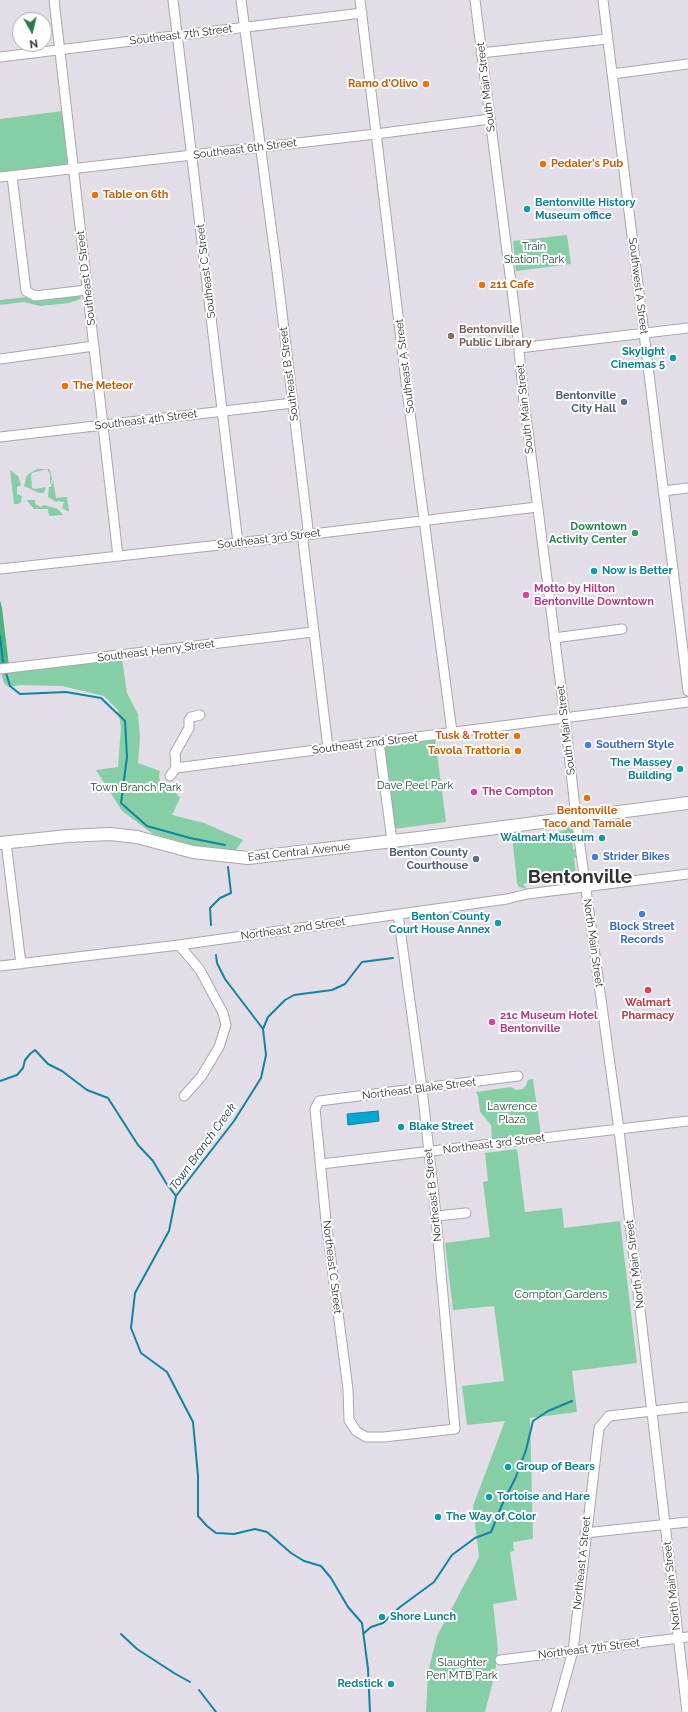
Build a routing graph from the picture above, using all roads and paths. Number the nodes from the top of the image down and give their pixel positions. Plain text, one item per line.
1 (54, 0) edge
2 (173, 0) edge
3 (241, 0) edge
4 (360, 0) edge
5 (475, 0) edge
6 (603, 0) edge
7 (362, 13) junction
8 (244, 27) junction
9 (177, 35) junction
10 (608, 39) junction
11 (60, 50) junction
12 (481, 53) junction
13 (0, 57) edge
14 (688, 64) edge
15 (612, 74) junction
16 (490, 119) junction
17 (376, 134) junction
18 (260, 147) junction
19 (192, 156) junction
20 (73, 170) junction
21 (12, 176) junction
22 (0, 177) edge
23 (87, 290) junction
24 (688, 328) edge
25 (644, 333) junction
26 (94, 346) junction
27 (519, 348) junction
28 (0, 359) edge
29 (293, 403) junction
30 (222, 411) junction
31 (103, 425) junction
32 (0, 437) edge
33 (688, 488) edge
34 (663, 491) junction
35 (537, 507) junction
36 (424, 520) junction
37 (306, 534) junction
38 (238, 543) junction
39 (118, 556) junction
40 (0, 569) edge
41 (622, 629) dead end
42 (313, 632) junction
43 (554, 638) junction
44 (0, 669) edge
45 (688, 691) edge
46 (688, 702) edge
47 (200, 715) dead end
48 (565, 718) junction
49 (452, 732) junction
50 (378, 742) junction
51 (328, 748) junction
52 (176, 768) junction
53 (170, 776) dead end
54 (688, 803) edge
55 (576, 818) junction
56 (392, 841) junction
57 (3, 842) edge
58 (688, 874) edge
59 (585, 887) junction
60 (398, 914) junction
61 (179, 945) junction
62 (21, 964) junction
63 (0, 966) edge
64 (518, 1076) dead end
65 (422, 1088) junction
66 (184, 1096) dead end
67 (319, 1101) joint
68 (688, 1121) edge
69 (619, 1130) junction
70 (428, 1152) junction
71 (321, 1164) junction
72 (466, 1213) dead end
73 (436, 1216) junction
74 (688, 1406) edge
75 (652, 1411) junction
76 (455, 1429) joint
77 (688, 1522) edge
78 (665, 1524) junction
79 (585, 1533) junction
80 (688, 1637) edge
81 (678, 1638) junction
82 (573, 1651) junction
83 (500, 1660) dead end
84 (556, 1712) edge
85 (687, 1712) edge

1 - 11 street, Southeast D Street
2 - 9 street, Southeast C Street
3 - 8 street, Southeast B Street
4 - 7 street, Southeast A Street
5 - 12 street, South Main Street
6 - 10 street, Southwest A Street
7 - 8 street, Southeast 7th Street
7 - 17 street, Southeast A Street
8 - 9 street, Southeast 7th Street
8 - 18 street, Southeast B Street
9 - 11 street, Southeast 7th Street
9 - 19 street, Southeast C Street
10 - 12 street
10 - 15 street, Southwest A Street
11 - 13 street, Southeast 7th Street
11 - 20 street, Southeast D Street
12 - 16 street, South Main Street
14 - 15 street
15 - 25 street, Southwest A Street
16 - 17 street, Southeast 6th Street
16 - 27 street, South Main Street
17 - 18 street, Southeast 6th Street
17 - 36 street, Southeast A Street
18 - 19 street, Southeast 6th Street
18 - 29 street, Southeast B Street
19 - 20 street, Southeast 6th Street
19 - 30 street, Southeast C Street
20 - 21 street, Southeast 6th Street
20 - 23 street, Southeast D Street
21 - 22 street, Southeast 6th Street
21 - 23 street
23 - 26 street, Southeast D Street
24 - 25 street
25 - 27 street
25 - 34 street, Southwest A Street
26 - 28 street
26 - 31 street, Southeast D Street
27 - 35 street, South Main Street
29 - 30 street, Southeast 4th Street
29 - 37 street, Southeast B Street
30 - 31 street, Southeast 4th Street
30 - 38 street, Southeast C Street
31 - 32 street, Southeast 4th Street
31 - 39 street, Southeast D Street
33 - 34 street
34 - 45 street, Southwest A Street
35 - 36 street, Southeast 3rd Street
35 - 43 street, South Main Street
36 - 37 street, Southeast 3rd Street
36 - 49 street, Southeast A Street
37 - 38 street, Southeast 3rd Street
37 - 42 street, Southeast B Street
38 - 39 street, Southeast 3rd Street
39 - 40 street, Southeast 3rd Street
41 - 43 street
42 - 44 street, Southeast Henry Street
42 - 51 street, Southeast B Street
43 - 48 street, South Main Street
46 - 48 street, Southeast 2nd Street
47 - 52 street
48 - 49 street, Southeast 2nd Street
48 - 55 street, South Main Street
49 - 50 street, Southeast 2nd Street
50 - 51 street, Southeast 2nd Street
50 - 56 street
51 - 52 street, Southeast 2nd Street
52 - 53 street
54 - 55 main road, East Central Avenue
55 - 56 main road, East Central Avenue
55 - 59 street, North Main Street
56 - 57 main road, East Central Avenue
57 - 62 street
58 - 59 street, Northeast 2nd Street
59 - 60 street, Northeast 2nd Street
59 - 69 street, North Main Street
60 - 61 street, Northeast 2nd Street
60 - 65 street, Northeast B Street
61 - 62 street, Northeast 2nd Street
61 - 66 street
62 - 63 street, Northeast 2nd Street
64 - 65 street, Northeast Blake Street
65 - 67 street, Northeast Blake Street
65 - 70 street, Northeast B Street
67 - 71 street, Northeast C Street
68 - 69 street, Northeast 3rd Street
69 - 70 street, Northeast 3rd Street
69 - 75 street, North Main Street
70 - 71 street, Northeast 3rd Street
70 - 73 street, Northeast B Street
71 - 76 street, Northeast C Street
72 - 73 street
73 - 76 street, Northeast B Street
74 - 75 street
75 - 78 street, North Main Street
75 - 79 street, Northeast A Street
77 - 78 street
78 - 79 street
78 - 81 street, North Main Street
79 - 82 street, Northeast A Street
80 - 81 street, Northeast 7th Street
81 - 82 street, Northeast 7th Street
81 - 85 street, North Main Street
82 - 83 street, Northeast 7th Street
82 - 84 street, Northeast A Street

